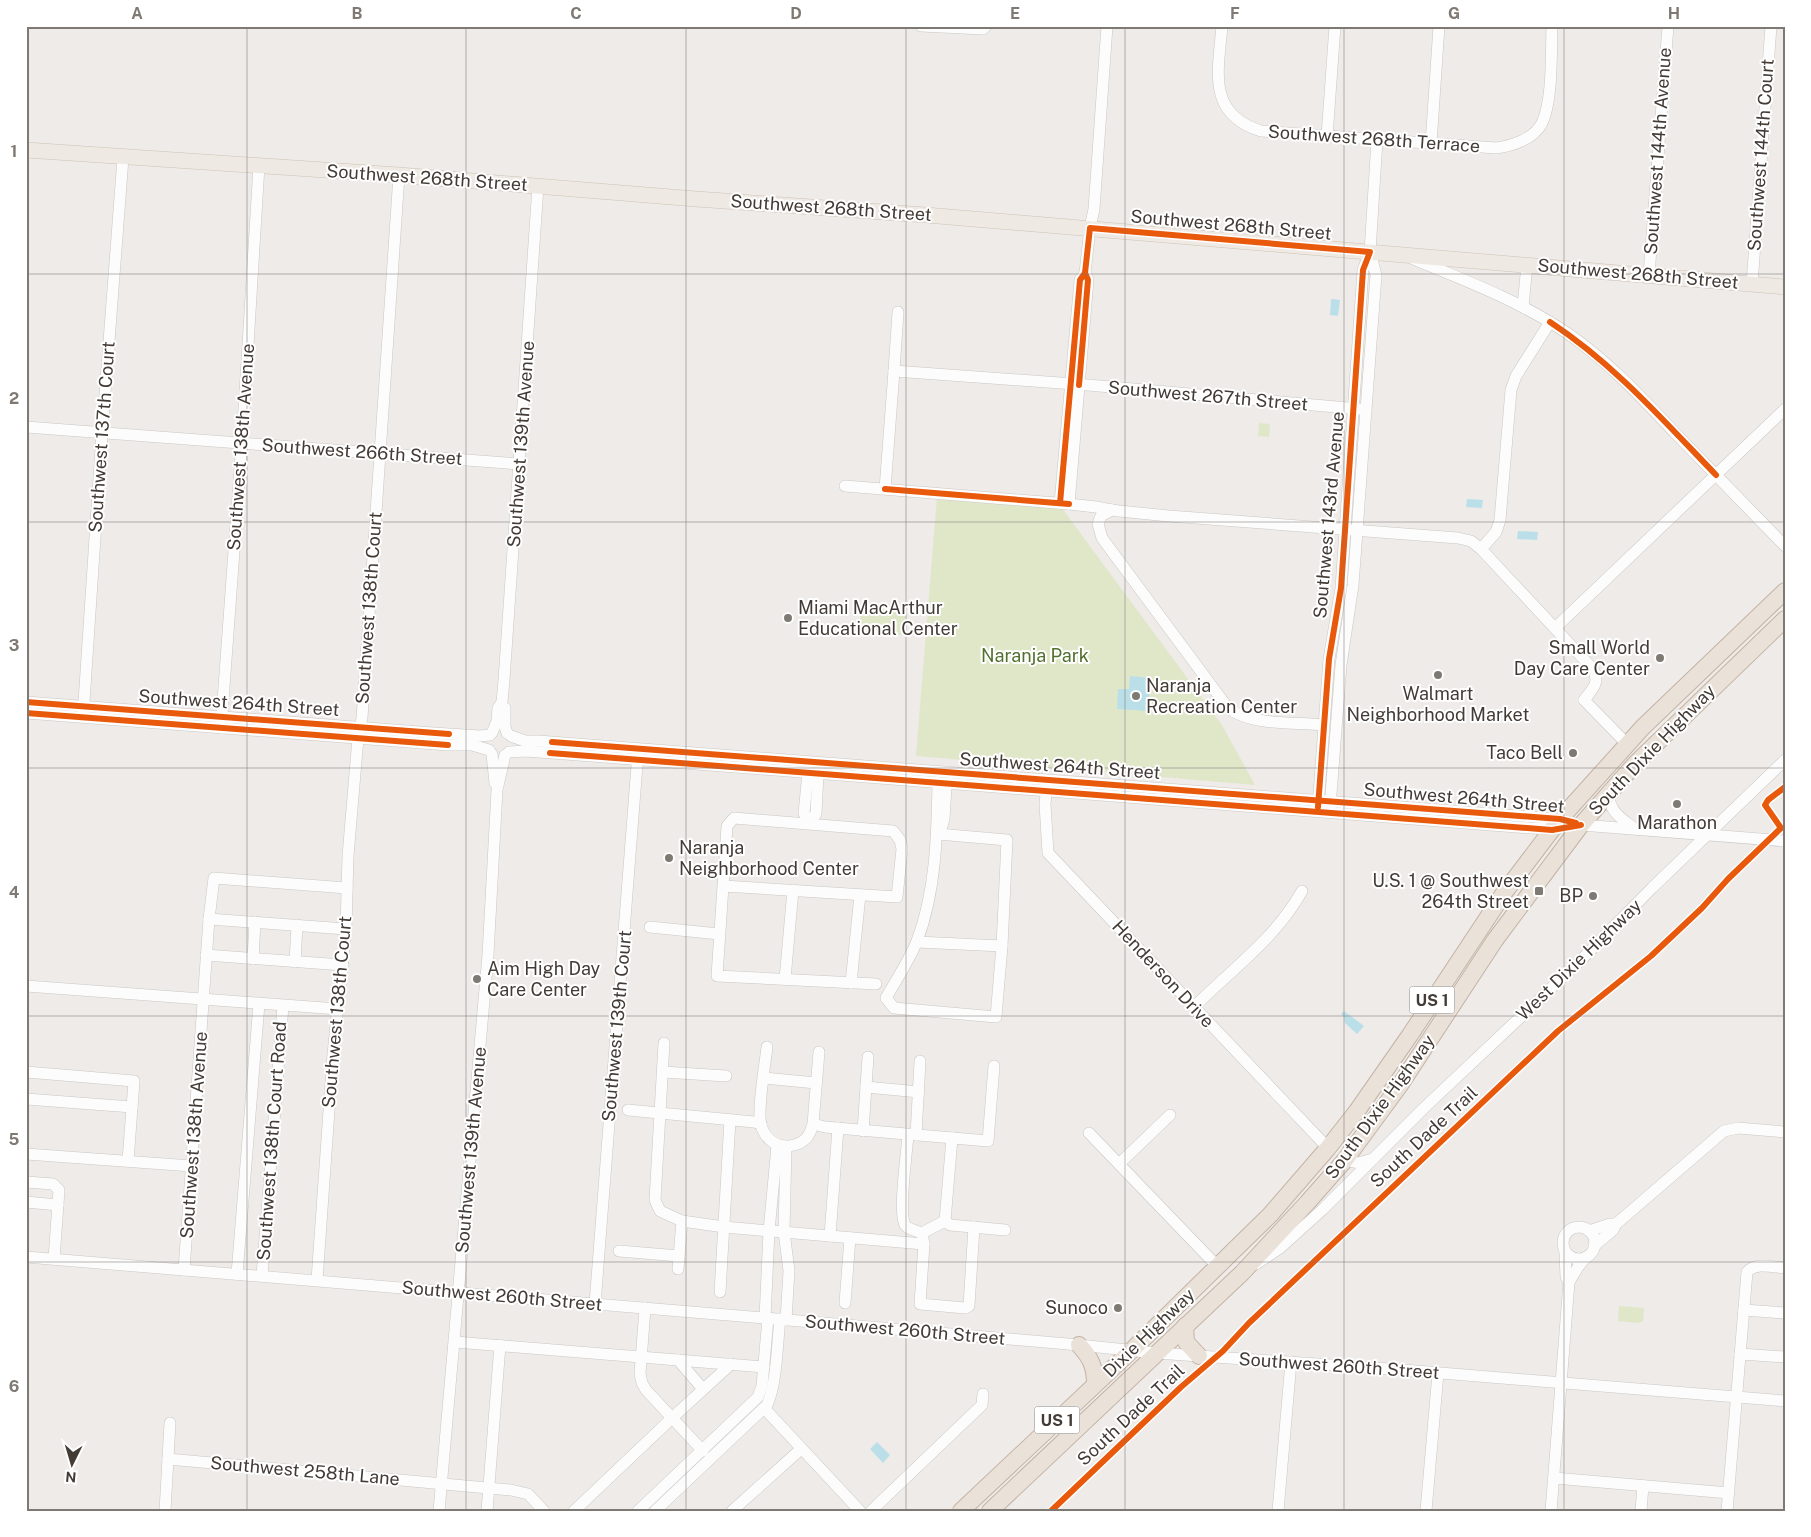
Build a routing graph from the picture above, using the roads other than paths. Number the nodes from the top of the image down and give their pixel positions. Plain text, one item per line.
1 (921, 26) edge
2 (927, 26) edge
3 (986, 26) edge
4 (1108, 26) edge
5 (1222, 26) edge
6 (1335, 26) edge
7 (1439, 26) edge
8 (1552, 26) edge
9 (1668, 26) edge
10 (1771, 26) edge
11 (1327, 136) junction
12 (1378, 140) junction
13 (1430, 144) junction
14 (26, 150) edge
15 (123, 158) junction
16 (259, 166) junction
17 (399, 175) junction
18 (538, 186) junction
19 (1090, 228) junction
20 (1370, 252) junction
21 (1403, 254) junction
22 (1527, 264) junction
23 (1649, 275) junction
24 (1752, 284) junction
25 (1785, 287) edge
26 (1523, 306) junction
27 (898, 312) dead end
28 (1550, 322) junction
29 (894, 370) junction
30 (1075, 384) junction
31 (1354, 408) junction
32 (1785, 409) edge
33 (1366, 410) junction
34 (26, 426) edge
35 (102, 433) junction
36 (242, 442) junction
37 (379, 453) junction
38 (519, 464) junction
39 (1716, 475) junction
40 (845, 486) dead end
41 (885, 489) junction
42 (1065, 504) junction
43 (1112, 510) junction
44 (1344, 529) junction
45 (1357, 530) junction
46 (1785, 546) edge
47 (1481, 549) junction
48 (1785, 591) edge
49 (1785, 605) edge
50 (1785, 619) edge
51 (1555, 628) junction
52 (1734, 667) junction
53 (26, 702) edge
54 (502, 702) junction
55 (84, 711) junction
56 (26, 713) edge
57 (222, 722) junction
58 (1324, 725) junction
59 (360, 733) junction
60 (491, 734) junction
61 (509, 734) junction
62 (1627, 744) junction
63 (490, 752) junction
64 (507, 754) junction
65 (638, 754) junction
66 (1785, 760) edge
67 (813, 773) junction
68 (942, 783) junction
69 (1047, 786) junction
70 (497, 790) junction
71 (1608, 792) junction
72 (1324, 806) junction
73 (808, 823) junction
74 (1556, 824) junction
75 (1581, 825) junction
76 (1635, 829) junction
77 (938, 834) junction
78 (1707, 835) junction
79 (1785, 841) edge
80 (723, 886) junction
81 (347, 888) junction
82 (793, 890) junction
83 (1302, 891) dead end
84 (860, 895) junction
85 (209, 919) junction
86 (256, 922) junction
87 (297, 926) junction
88 (650, 927) dead end
89 (346, 929) junction
90 (719, 934) junction
91 (917, 942) junction
92 (1002, 946) junction
93 (206, 955) junction
94 (252, 959) junction
95 (294, 962) junction
96 (343, 965) junction
97 (785, 978) junction
98 (852, 982) junction
99 (876, 984) dead end
100 (26, 986) edge
101 (203, 1000) junction
102 (260, 1004) junction
103 (282, 1006) junction
104 (1194, 1007) junction
105 (338, 1009) junction
106 (664, 1043) dead end
107 (767, 1047) dead end
108 (819, 1052) dead end
109 (868, 1056) dead end
110 (920, 1061) dead end
111 (994, 1066) dead end
112 (26, 1072) edge
113 (662, 1072) junction
114 (726, 1076) dead end
115 (764, 1078) junction
116 (816, 1083) junction
117 (866, 1087) junction
118 (918, 1092) junction
119 (26, 1099) edge
120 (132, 1107) junction
121 (628, 1110) dead end
122 (660, 1113) junction
123 (1170, 1115) dead end
124 (730, 1120) junction
125 (761, 1124) junction
126 (813, 1124) junction
127 (838, 1128) junction
128 (863, 1131) junction
129 (1785, 1132) edge
130 (1089, 1133) dead end
131 (912, 1135) junction
132 (952, 1138) junction
133 (782, 1146) junction
134 (1328, 1148) junction
135 (26, 1154) edge
136 (1373, 1159) junction
137 (1345, 1160) junction
138 (128, 1161) junction
139 (1118, 1164) junction
140 (192, 1166) junction
141 (26, 1182) edge
142 (773, 1188) junction
143 (785, 1189) junction
144 (26, 1202) edge
145 (58, 1205) junction
146 (682, 1221) junction
147 (945, 1221) junction
148 (1616, 1224) junction
149 (724, 1227) junction
150 (974, 1227) junction
151 (1005, 1230) dead end
152 (1589, 1230) junction
153 (769, 1231) junction
154 (784, 1232) junction
155 (830, 1236) junction
156 (850, 1238) junction
157 (924, 1239) junction
158 (1594, 1246) junction
159 (619, 1251) dead end
160 (1565, 1252) junction
161 (679, 1256) junction
162 (1586, 1256) junction
163 (26, 1257) edge
164 (54, 1259) junction
165 (1218, 1267) junction
166 (1785, 1268) edge
167 (678, 1269) dead end
168 (184, 1270) junction
169 (1242, 1273) junction
170 (237, 1274) junction
171 (262, 1276) junction
172 (317, 1280) junction
173 (1569, 1282) junction
174 (720, 1292) dead end
175 (459, 1294) junction
176 (844, 1303) dead end
177 (595, 1304) junction
178 (645, 1308) junction
179 (1744, 1310) junction
180 (1785, 1313) edge
181 (766, 1318) junction
182 (783, 1319) junction
183 (1185, 1326) junction
184 (455, 1342) junction
185 (1079, 1345) junction
186 (500, 1346) junction
187 (1131, 1351) junction
188 (1156, 1353) junction
189 (1740, 1354) junction
190 (1199, 1356) junction
191 (641, 1357) junction
192 (1785, 1357) edge
193 (678, 1360) junction
194 (1290, 1362) junction
195 (731, 1364) junction
196 (764, 1367) junction
197 (1438, 1373) junction
198 (1562, 1383) junction
199 (1095, 1384) junction
200 (703, 1389) junction
201 (982, 1394) dead end
202 (1737, 1397) junction
203 (1785, 1401) edge
204 (764, 1408) junction
205 (672, 1418) junction
206 (170, 1423) dead end
207 (801, 1449) junction
208 (703, 1451) junction
209 (168, 1459) junction
210 (1554, 1478) junction
211 (442, 1483) junction
212 (1643, 1486) junction
213 (489, 1488) junction
214 (1729, 1493) junction
215 (165, 1511) edge
216 (440, 1511) edge
217 (487, 1511) edge
218 (544, 1511) edge
219 (574, 1511) edge
220 (638, 1511) edge
221 (655, 1511) edge
222 (732, 1511) edge
223 (860, 1511) edge
224 (871, 1511) edge
225 (961, 1511) edge
226 (990, 1511) edge
227 (1278, 1511) edge
228 (1426, 1511) edge
229 (1551, 1511) edge
230 (1641, 1511) edge
231 (1727, 1511) edge

1 - 2 street
2 - 3 street
4 - 19 street
5 - 11 street, Southwest 268th Terrace
6 - 11 street
7 - 13 street
8 - 13 street, Southwest 268th Terrace
9 - 23 street, Southwest 144th Avenue
10 - 24 street, Southwest 144th Court
11 - 12 street, Southwest 268th Terrace
12 - 13 street, Southwest 268th Terrace
12 - 20 street, Southwest 143rd Avenue
14 - 15 main road, Southwest 268th Street
15 - 16 main road, Southwest 268th Street
15 - 35 street, Southwest 137th Court
16 - 17 main road, Southwest 268th Street
16 - 36 street, Southwest 138th Avenue
17 - 18 main road, Southwest 268th Street
17 - 37 street, Southwest 138th Court
18 - 19 main road, Southwest 268th Street
18 - 38 street, Southwest 139th Avenue
19 - 20 main road, Southwest 268th Street
19 - 30 street
20 - 21 main road, Southwest 268th Street
20 - 31 street, Southwest 143rd Avenue
20 - 33 street, Southwest 143rd Avenue
21 - 22 main road, Southwest 268th Street
21 - 26 street
22 - 23 main road, Southwest 268th Street
22 - 26 street
23 - 24 main road, Southwest 268th Street
24 - 25 main road, Southwest 268th Street
26 - 28 street
27 - 29 street
28 - 39 street
28 - 47 street
29 - 30 street, Southwest 267th Street
29 - 41 street
30 - 31 street, Southwest 267th Street
30 - 42 street
31 - 33 street, Southwest 267th Street
31 - 44 street, Southwest 143rd Avenue
32 - 39 street
33 - 45 street, Southwest 143rd Avenue
34 - 35 street, Southwest 266th Street
35 - 36 street, Southwest 266th Street
35 - 55 street, Southwest 137th Court
36 - 37 street, Southwest 266th Street
36 - 57 street, Southwest 138th Avenue
37 - 38 street, Southwest 266th Street
37 - 59 street, Southwest 138th Court
38 - 54 street, Southwest 139th Avenue
39 - 46 street
39 - 51 street
40 - 41 street
41 - 42 street
42 - 43 street
43 - 44 street
43 - 58 street
44 - 45 street
44 - 58 street, Southwest 143rd Avenue
45 - 47 street
45 - 72 street, Southwest 143rd Avenue
47 - 51 street
48 - 62 highway, South Dixie Highway / US 1
49 - 52 highway
50 - 52 highway, South Dixie Highway / US 1
51 - 62 street
52 - 71 highway, South Dixie Highway / US 1
53 - 55 street, Southwest 264th Street
54 - 60 street, Southwest 139th Avenue
54 - 61 street, Southwest 139th Avenue
55 - 56 street, Southwest 264th Street
55 - 57 street, Southwest 264th Street
57 - 59 street, Southwest 264th Street
58 - 72 street, Southwest 143rd Avenue
59 - 60 street, Southwest 264th Street
59 - 63 street, Southwest 264th Street
59 - 81 street, Southwest 138th Court
60 - 61 street
60 - 63 street
61 - 64 street
61 - 65 street, Southwest 264th Street
62 - 74 highway, South Dixie Highway / US 1
63 - 64 street
63 - 70 street, Southwest 139th Avenue
64 - 65 street, Southwest 264th Street
64 - 70 street, Southwest 139th Avenue
65 - 67 street, Southwest 264th Street
65 - 69 street, Southwest 264th Street
65 - 177 street, Southwest 139th Court
66 - 78 street, West Dixie Highway
67 - 68 street, Southwest 264th Street
67 - 73 street
68 - 69 street, Southwest 264th Street
68 - 77 street
69 - 72 street, Southwest 264th Street
69 - 104 street, Henderson Drive
70 - 175 street, Southwest 139th Avenue
71 - 75 highway, South Dixie Highway / US 1
71 - 76 street
72 - 74 street, Southwest 264th Street
73 - 80 street
73 - 84 street
74 - 75 street, Southwest 264th Street
74 - 134 highway, South Dixie Highway / US 1
75 - 76 street, Southwest 264th Street
75 - 137 highway, South Dixie Highway / US 1
76 - 78 street, Southwest 264th Street
77 - 91 street
77 - 92 street
78 - 79 street, Southwest 264th Street
78 - 136 street, West Dixie Highway
80 - 82 street
80 - 90 street
81 - 85 street, Southwest 138th Avenue
81 - 89 street, Southwest 138th Court
82 - 84 street
82 - 97 street
83 - 104 street
84 - 98 street
85 - 86 street
85 - 93 street, Southwest 138th Avenue
86 - 87 street
86 - 94 street
87 - 89 street
87 - 95 street
88 - 90 street
89 - 96 street, Southwest 138th Court
90 - 97 street
91 - 92 street
91 - 92 street
93 - 94 street
93 - 101 street, Southwest 138th Avenue
94 - 95 street
95 - 96 street
96 - 105 street, Southwest 138th Court
97 - 98 street
98 - 99 street
100 - 101 street
101 - 102 street
101 - 140 street, Southwest 138th Avenue
102 - 103 street
102 - 170 street, Southwest 138th Court Road
103 - 105 street
103 - 171 street, Southwest 138th Court Road
104 - 134 street, Henderson Drive
105 - 172 street, Southwest 138th Court
106 - 113 street
107 - 115 street
108 - 116 street
109 - 117 street
110 - 118 street
111 - 132 street
112 - 120 street
113 - 114 street
113 - 122 street
115 - 116 street
115 - 125 street
116 - 126 street
117 - 118 street
117 - 128 street
118 - 131 street
119 - 120 street
120 - 138 street
121 - 122 street
122 - 124 street
122 - 146 street
123 - 139 street
124 - 125 street
124 - 149 street
125 - 133 street
126 - 127 street
126 - 133 street
127 - 128 street
127 - 155 street
128 - 131 street
129 - 148 street
130 - 139 street
131 - 132 street
131 - 157 street
132 - 147 street
133 - 142 street
133 - 143 street
134 - 137 highway
134 - 165 highway, Dixie Highway / US 1
135 - 138 street
136 - 137 street
136 - 169 street, West Dixie Highway
137 - 169 highway, South Dixie Highway / US 1
138 - 140 street
139 - 165 street
140 - 168 street, Southwest 138th Avenue
141 - 145 street
142 - 143 street
142 - 153 street
143 - 154 street
144 - 145 street
145 - 164 street
146 - 149 street
146 - 161 street
147 - 150 street
147 - 157 street
148 - 152 street
148 - 158 street
149 - 153 street
149 - 174 street
150 - 151 street
150 - 157 street
152 - 158 street
152 - 160 street
153 - 154 street
153 - 181 street
154 - 155 street
154 - 182 street
155 - 156 street
156 - 157 street
156 - 176 street
158 - 162 street
159 - 161 street
160 - 162 street
160 - 173 street
161 - 167 street
162 - 173 street
163 - 164 street, Southwest 260th Street
164 - 168 street, Southwest 260th Street
165 - 187 highway, Dixie Highway / US 1
166 - 179 street
168 - 170 street, Southwest 260th Street
169 - 183 highway, Dixie Highway / US 1
170 - 171 street, Southwest 260th Street
171 - 172 street, Southwest 260th Street
172 - 175 street, Southwest 260th Street
173 - 198 street
175 - 177 street, Southwest 260th Street
175 - 184 street, Southwest 139th Avenue
177 - 178 street, Southwest 260th Street
178 - 181 street, Southwest 260th Street
178 - 191 street
179 - 180 street
179 - 189 street
181 - 182 street, Southwest 260th Street
181 - 196 street
182 - 185 street, Southwest 260th Street
182 - 204 street
183 - 188 highway, Dixie Highway / US 1
183 - 190 highway
184 - 186 street
184 - 211 street, Southwest 139th Avenue
185 - 187 street, Southwest 260th Street
185 - 199 highway
186 - 191 street
186 - 213 street
187 - 188 street, Southwest 260th Street
187 - 199 highway, Dixie Highway / US 1
188 - 190 street, Southwest 260th Street
188 - 226 highway, Dixie Highway / US 1
189 - 192 street
189 - 202 street
190 - 194 street, Southwest 260th Street
191 - 193 street
191 - 205 street
193 - 195 street
193 - 200 street
194 - 197 street, Southwest 260th Street
194 - 227 street
195 - 196 street
195 - 200 street
196 - 208 street
197 - 198 street, Southwest 260th Street
197 - 228 street
198 - 202 street, Southwest 260th Street
198 - 210 street
199 - 225 highway, Dixie Highway / US 1
200 - 205 street
201 - 224 street
202 - 203 street, Southwest 260th Street
202 - 214 street
204 - 207 street
204 - 221 street
205 - 208 street
205 - 219 street
206 - 209 street
207 - 222 street
207 - 223 street
208 - 220 street
209 - 211 street, Southwest 258th Lane
209 - 215 street
210 - 212 street
210 - 229 street
211 - 213 street, Southwest 258th Lane
211 - 216 street, Southwest 139th Avenue
212 - 214 street
212 - 230 street
213 - 217 street
213 - 218 street, Southwest 258th Lane
214 - 231 street

